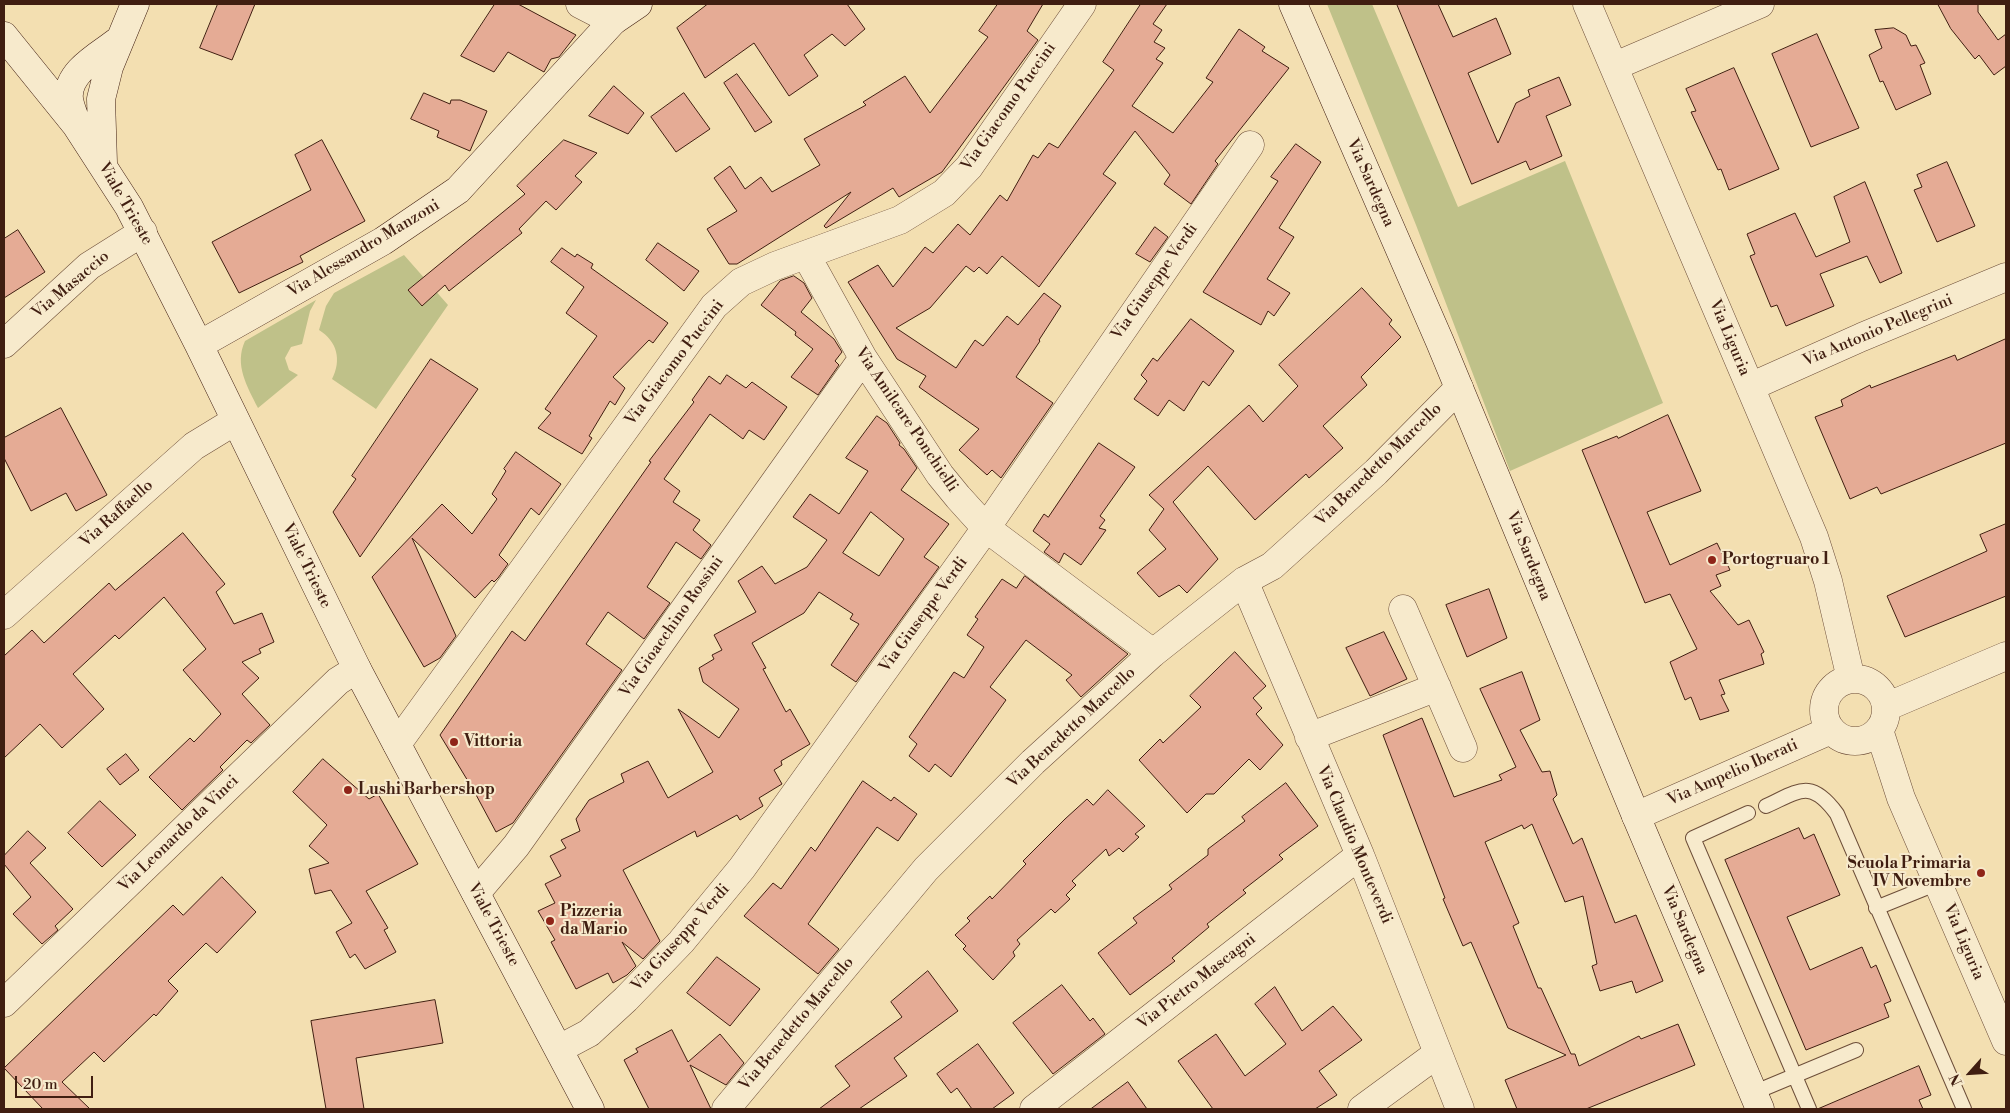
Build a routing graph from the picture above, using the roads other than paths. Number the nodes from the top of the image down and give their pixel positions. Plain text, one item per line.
1 (135, 4) edge
2 (580, 4) edge
3 (638, 4) edge
4 (1082, 4) edge
5 (1293, 4) edge
6 (1587, 4) edge
7 (1760, 4) edge
8 (613, 21) junction
9 (118, 41) junction
10 (11, 45) edge
11 (1615, 66) junction
12 (79, 71) junction
13 (101, 99) junction
14 (76, 125) junction
15 (1250, 145) dead end
16 (102, 163) junction
17 (143, 232) junction
18 (806, 255) junction
19 (2006, 276) edge
20 (4, 344) edge
21 (199, 345) junction
22 (863, 358) junction
23 (1459, 388) junction
24 (1750, 388) junction
25 (235, 422) junction
26 (986, 528) junction
27 (1244, 582) junction
28 (1403, 609) dead end
29 (4, 614) edge
30 (1153, 653) junction
31 (2006, 656) edge
32 (357, 669) junction
33 (1851, 679) junction
34 (1437, 687) junction
35 (1883, 718) junction
36 (1831, 730) junction
37 (1309, 737) junction
38 (397, 744) junction
39 (1463, 748) dead end
40 (1766, 806) dead end
41 (1748, 813) dead end
42 (1636, 816) junction
43 (1360, 855) junction
44 (1938, 883) junction
45 (476, 893) junction
46 (1876, 908) junction
47 (4, 1003) edge
48 (2006, 1041) edge
49 (559, 1049) junction
50 (1856, 1050) dead end
51 (1437, 1054) junction
52 (1794, 1074) junction
53 (1757, 1101) edge
54 (590, 1109) edge
55 (726, 1109) edge
56 (1034, 1109) edge
57 (1362, 1109) edge
58 (1460, 1109) edge
59 (1809, 1109) edge
60 (1964, 1109) edge

1 - 9 street
2 - 8 street
3 - 8 street, Via Alessandro Manzoni
4 - 18 street, Via Giacomo Puccini
5 - 23 street, Via Sardegna
6 - 11 street, Via Liguria
7 - 11 street
8 - 21 street, Via Alessandro Manzoni
9 - 12 street
9 - 13 street
10 - 12 street
10 - 14 street, Viale Trieste
11 - 24 street, Via Liguria
12 - 14 street
13 - 14 street
13 - 16 street
14 - 16 street, Viale Trieste
15 - 26 street, Via Giuseppe Verdi
16 - 17 street, Viale Trieste
17 - 20 street, Via Masaccio
17 - 21 street, Viale Trieste
18 - 22 street, Via Amilcare Ponchielli
18 - 38 street, Via Giacomo Puccini
19 - 24 street, Via Antonio Pellegrini
21 - 25 street, Viale Trieste
22 - 26 street, Via Amilcare Ponchielli
22 - 45 street, Via Gioacchino Rossini
23 - 27 street, Via Benedetto Marcello
23 - 42 street, Via Sardegna
24 - 33 street, Via Liguria
25 - 29 street, Via Raffaello
25 - 32 street, Viale Trieste
26 - 30 street, Via Amilcare Ponchielli
26 - 49 street, Via Giuseppe Verdi
27 - 30 street, Via Benedetto Marcello
27 - 37 street, Via Claudio Monteverdi
28 - 34 street
30 - 55 street, Via Benedetto Marcello
31 - 35 street
32 - 38 street, Viale Trieste
32 - 47 street, Via Leonardo da Vinci
33 - 35 street
33 - 36 street
34 - 37 street
34 - 39 street
35 - 36 street
35 - 44 street, Via Liguria
36 - 42 street, Via Ampelio Iberati
37 - 43 street, Via Claudio Monteverdi
38 - 45 street, Viale Trieste
40 - 46 lane
41 - 52 lane
42 - 53 street, Via Sardegna
43 - 51 street, Via Claudio Monteverdi
43 - 56 street, Via Pietro Mascagni
44 - 46 lane
44 - 48 street, Via Liguria
45 - 49 street, Viale Trieste
46 - 60 lane
49 - 54 street, Viale Trieste
50 - 52 lane
51 - 57 street
51 - 58 street, Via Claudio Monteverdi
52 - 53 lane
52 - 59 lane

